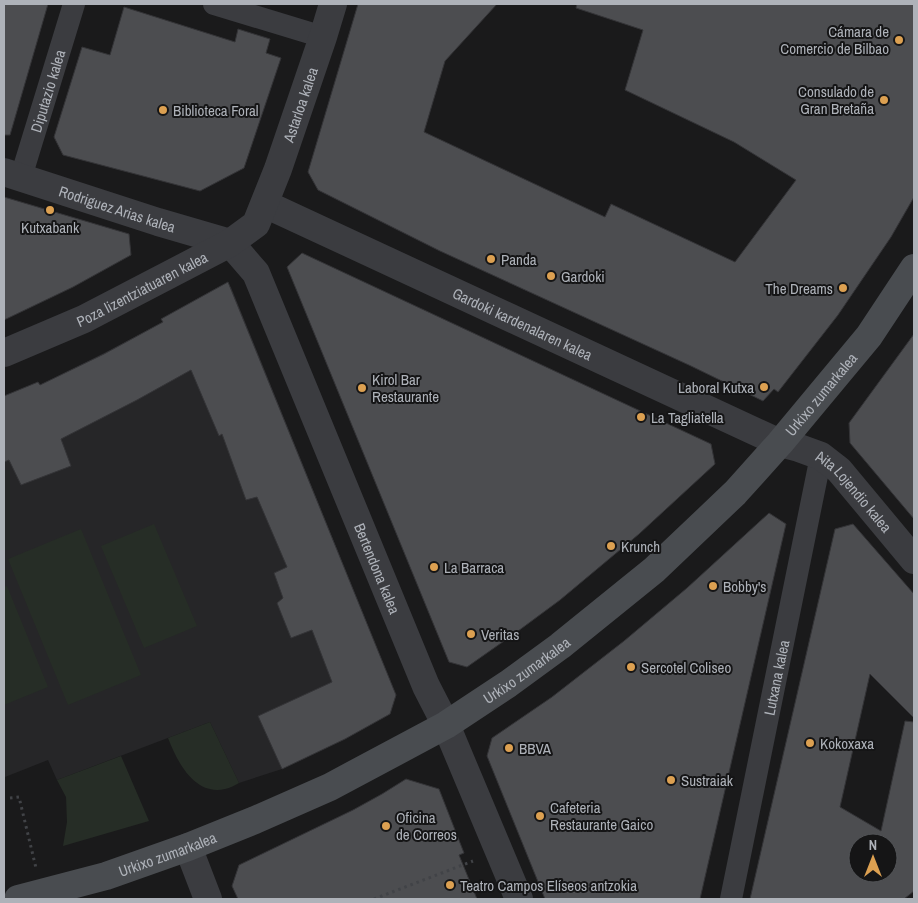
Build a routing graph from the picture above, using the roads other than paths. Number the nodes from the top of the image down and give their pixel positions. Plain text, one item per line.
1 (74, 4) edge
2 (214, 4) edge
3 (333, 4) edge
4 (324, 37) junction
5 (13, 175) edge
6 (265, 204) junction
7 (230, 242) junction
8 (914, 268) edge
9 (4, 353) edge
10 (780, 443) junction
11 (821, 456) junction
12 (914, 560) edge
13 (446, 725) junction
14 (188, 847) junction
15 (18, 899) edge
16 (208, 899) edge
17 (519, 899) edge
18 (731, 899) edge

1 - 5 street, Diputazio kalea
2 - 4 street
3 - 4 street, Astarloa kalea
4 - 6 street, Astarloa kalea
5 - 7 street, Rodriguez Arias kalea
6 - 7 street, Poza lizentziatuaren kalea
6 - 10 street, Gardoki kardenalaren kalea
7 - 9 street, Poza lizentziatuaren kalea
7 - 13 street, Bertendona kalea
8 - 10 main road, Urkixo zumarkalea
10 - 11 street, Aita Lojendio kalea
10 - 13 main road, Urkixo zumarkalea
11 - 12 street, Aita Lojendio kalea
11 - 18 street, Lutxana kalea
13 - 14 main road, Urkixo zumarkalea
13 - 17 street, Bertendona kalea
14 - 15 main road, Urkixo zumarkalea
14 - 16 street

